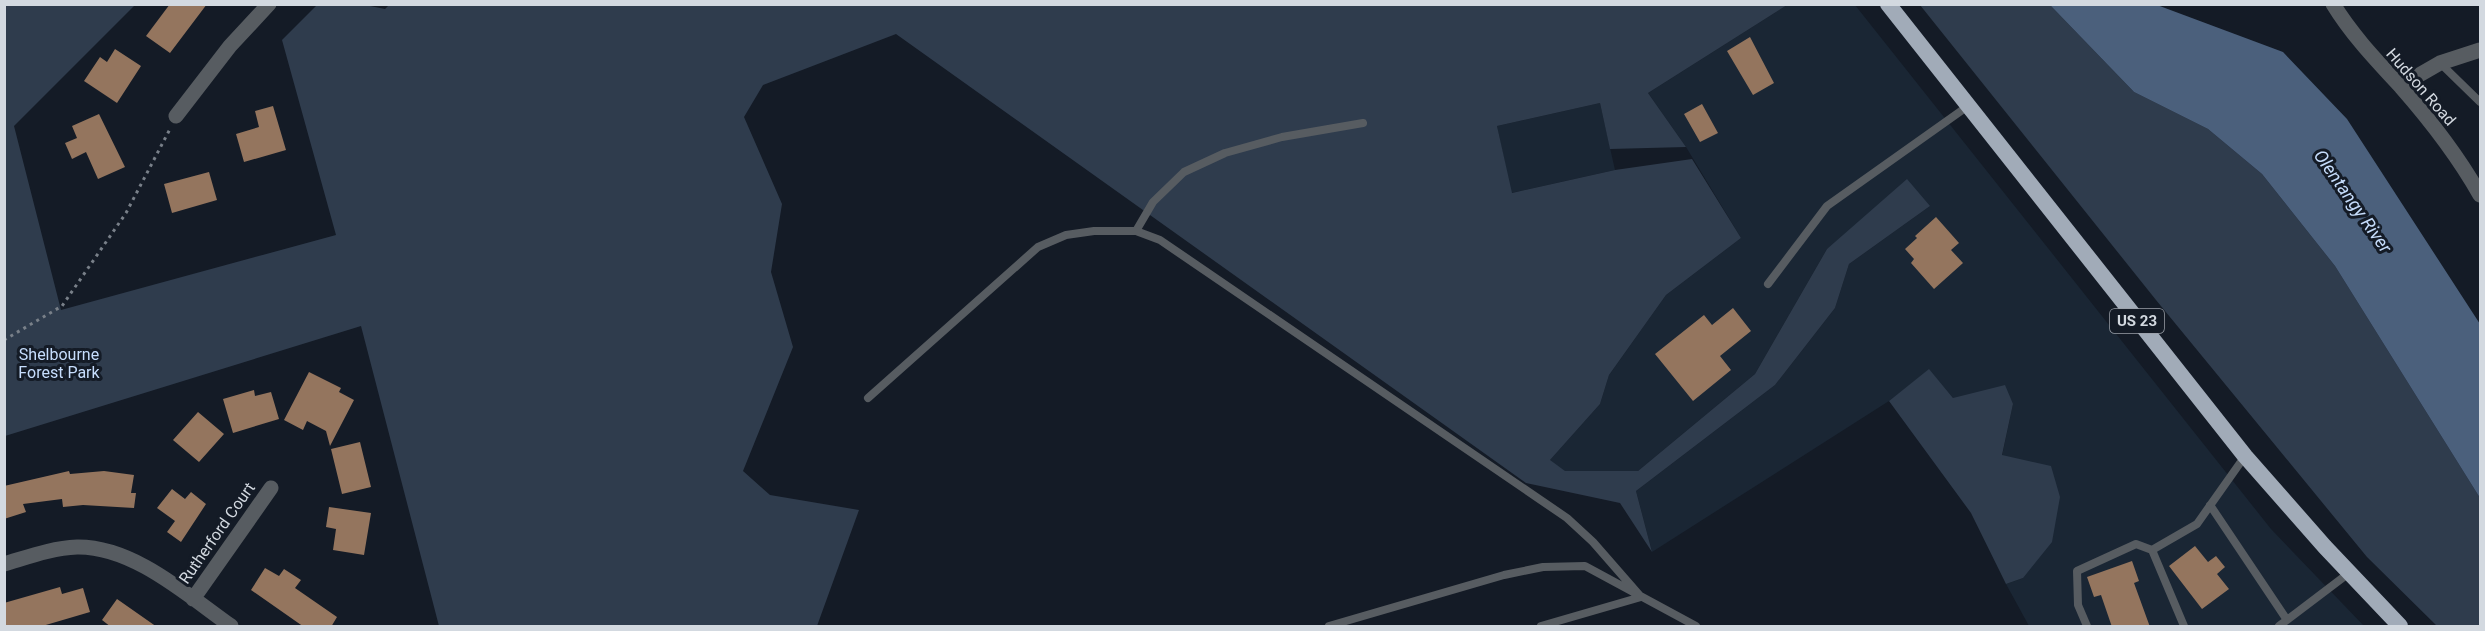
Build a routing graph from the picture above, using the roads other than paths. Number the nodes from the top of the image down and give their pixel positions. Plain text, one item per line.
1 (268, 4) edge
2 (1888, 4) edge
3 (2333, 4) edge
4 (2481, 50) edge
5 (2440, 63) junction
6 (2400, 86) junction
7 (2481, 102) edge
8 (1968, 106) junction
9 (176, 116) dead end
10 (1363, 123) dead end
11 (2481, 195) edge
12 (1136, 231) junction
13 (1768, 284) dead end
14 (868, 398) dead end
15 (2245, 456) junction
16 (271, 488) dead end
17 (2210, 505) junction
18 (2152, 550) junction
19 (4, 564) edge
20 (2349, 573) junction
21 (1641, 597) junction
22 (193, 599) junction
23 (2287, 620) junction
24 (231, 627) edge
25 (1329, 627) edge
26 (1541, 627) edge
27 (1696, 627) edge
28 (2087, 627) edge
29 (2184, 627) edge
30 (2279, 627) edge
31 (2400, 627) edge

1 - 9 street
2 - 8 highway, US 23
3 - 6 street, Hudson Road
4 - 5 street
5 - 6 street
5 - 7 lane
6 - 11 street, Hudson Road
8 - 13 lane
8 - 15 highway, US 23
10 - 12 lane
12 - 14 lane
12 - 21 lane
15 - 17 lane
15 - 20 highway, US 23
16 - 22 street, Rutherford Court
17 - 18 lane
17 - 23 lane
18 - 28 lane
18 - 29 lane
19 - 22 street
20 - 23 lane
20 - 31 highway, US 23
21 - 25 lane
21 - 26 lane
21 - 27 lane
22 - 24 street
23 - 30 lane

